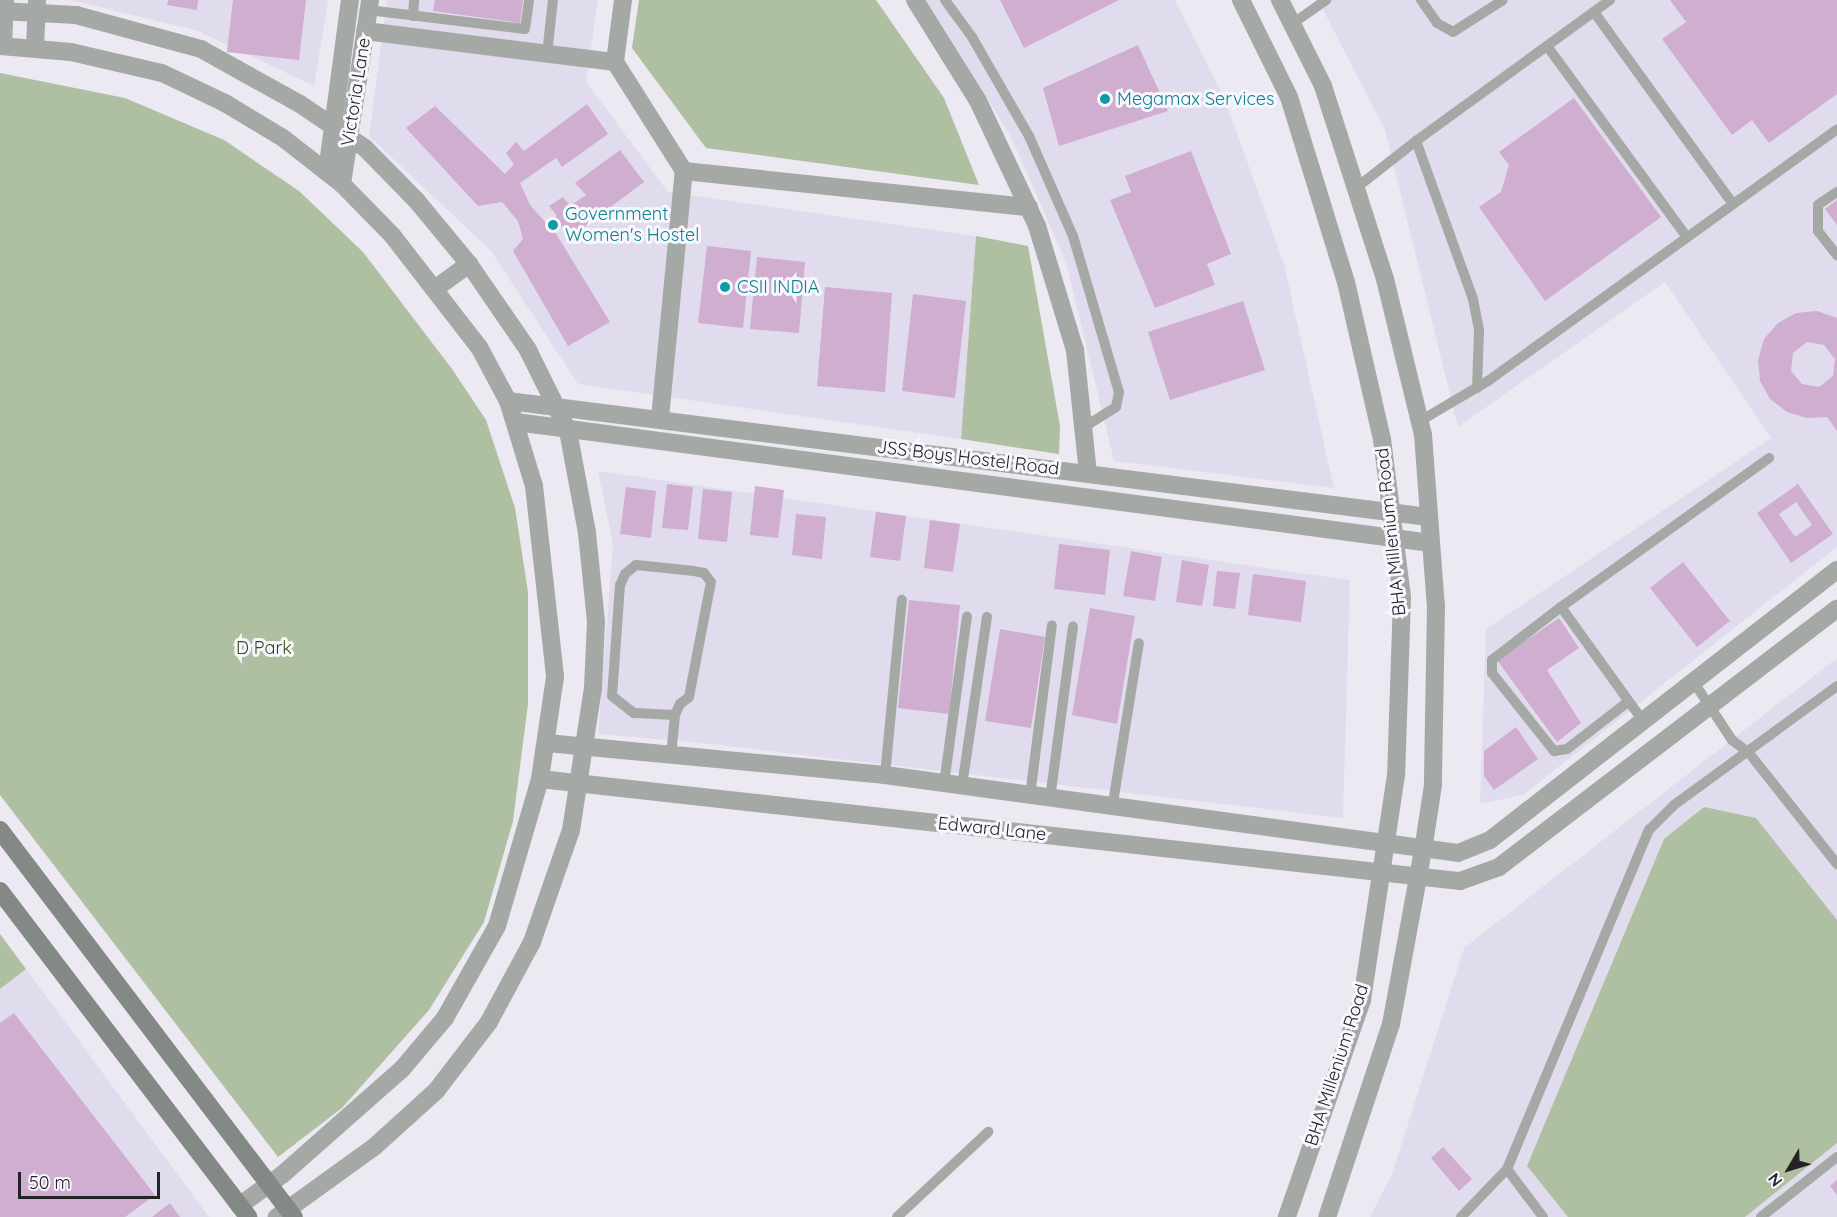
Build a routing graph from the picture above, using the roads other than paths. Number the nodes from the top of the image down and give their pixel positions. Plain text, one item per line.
1 (350, 0) edge
2 (414, 0) edge
3 (529, 0) edge
4 (553, 0) edge
5 (623, 0) edge
6 (915, 0) edge
7 (945, 0) edge
8 (1242, 0) edge
9 (1280, 0) edge
10 (1326, 0) edge
11 (1421, 0) edge
12 (1503, 0) edge
13 (1610, 0) edge
14 (369, 5) edge
15 (37, 6) edge
16 (3, 8) edge
17 (1594, 12) junction
18 (413, 16) junction
19 (1292, 24) junction
20 (365, 31) junction
21 (1, 46) edge
22 (1547, 46) junction
23 (35, 48) junction
24 (547, 54) junction
25 (615, 62) junction
26 (333, 126) junction
27 (1837, 129) edge
28 (349, 138) junction
29 (1416, 141) junction
30 (327, 171) junction
31 (684, 171) junction
32 (342, 183) junction
33 (1356, 188) junction
34 (1837, 192) edge
35 (1733, 204) junction
36 (1029, 207) junction
37 (1687, 237) junction
38 (1837, 255) edge
39 (469, 264) junction
40 (436, 288) junction
41 (1477, 388) junction
42 (508, 401) junction
43 (557, 405) junction
44 (660, 418) junction
45 (1420, 421) junction
46 (516, 422) junction
47 (1083, 428) junction
48 (568, 431) junction
49 (1769, 458) dead end
50 (1015, 464) junction
51 (1088, 473) junction
52 (1013, 489) junction
53 (1391, 512) junction
54 (1429, 517) junction
55 (1394, 539) junction
56 (1431, 543) junction
57 (1837, 570) edge
58 (902, 600) dead end
59 (1561, 607) junction
60 (1837, 609) edge
61 (967, 616) dead end
62 (987, 617) dead end
63 (1052, 625) dead end
64 (1073, 627) dead end
65 (1139, 643) dead end
66 (1693, 681) junction
67 (1837, 686) edge
68 (1629, 701) junction
69 (1711, 705) junction
70 (675, 716) junction
71 (1643, 721) junction
72 (547, 743) junction
73 (586, 749) junction
74 (1749, 753) junction
75 (671, 756) junction
76 (885, 775) junction
77 (540, 779) junction
78 (580, 784) junction
79 (953, 785) junction
80 (1030, 796) junction
81 (1050, 799) junction
82 (1112, 808) junction
83 (0, 830) edge
84 (1386, 843) junction
85 (1423, 850) junction
86 (1837, 864) edge
87 (1381, 871) junction
88 (1417, 876) junction
89 (0, 891) edge
90 (988, 1132) dead end
91 (1837, 1157) edge
92 (1508, 1169) junction
93 (268, 1184) junction
94 (244, 1212) edge
95 (286, 1214) edge
96 (897, 1217) edge
97 (1287, 1217) edge
98 (1327, 1217) edge
99 (1461, 1217) edge
100 (1544, 1217) edge
101 (1761, 1217) edge

1 - 26 street, Victoria Lane
2 - 18 lane
3 - 18 lane
4 - 24 lane
5 - 25 street
6 - 36 street
7 - 47 lane
8 - 53 street, BHA Millenium Road
9 - 19 street, BHA Millenium Road
10 - 19 lane
11 - 12 lane
13 - 17 lane
14 - 18 lane
14 - 20 street, Victoria Lane
15 - 16 street
15 - 23 street
15 - 26 street
16 - 21 street
17 - 22 lane
17 - 35 lane
19 - 33 street, BHA Millenium Road
20 - 24 street
20 - 28 street, Victoria Lane
21 - 23 street
22 - 29 lane
22 - 37 lane
23 - 30 street
24 - 25 street
25 - 31 street
26 - 28 street
26 - 30 street, Victoria Lane
27 - 35 lane
28 - 32 street, Victoria Lane
28 - 39 street
29 - 33 lane
29 - 41 lane
30 - 32 street
31 - 36 street
31 - 44 street
32 - 40 street
33 - 45 street, BHA Millenium Road
34 - 38 lane
35 - 37 lane
36 - 47 street
37 - 41 lane
39 - 40 street
39 - 43 street
40 - 42 street
41 - 45 lane
42 - 43 street, JSS Boys Hostel Road
42 - 46 street
43 - 44 street, JSS Boys Hostel Road
43 - 48 street
44 - 50 street, JSS Boys Hostel Road
45 - 54 street, BHA Millenium Road
46 - 48 street, JSS Boys Hostel Road
46 - 72 street
47 - 51 street
48 - 52 street, JSS Boys Hostel Road
48 - 73 street
49 - 59 lane
50 - 51 street, JSS Boys Hostel Road
50 - 52 street
51 - 53 street, JSS Boys Hostel Road
52 - 55 street, JSS Boys Hostel Road
53 - 54 street, JSS Boys Hostel Road
53 - 55 street, BHA Millenium Road
54 - 56 street, BHA Millenium Road
55 - 56 street, JSS Boys Hostel Road
55 - 84 street, BHA Millenium Road
56 - 85 street, BHA Millenium Road
57 - 66 street, Edward Lane
58 - 76 lane
59 - 68 lane
59 - 68 lane
60 - 69 street, Edward Lane
61 - 79 lane
62 - 79 lane
63 - 80 lane
64 - 81 lane
65 - 82 lane
66 - 69 lane
66 - 71 street, Edward Lane
67 - 74 lane
68 - 71 lane
69 - 74 lane
69 - 88 street, Edward Lane
70 - 70 lane
70 - 75 lane
71 - 85 street, Edward Lane
72 - 73 street, Edward Lane
72 - 77 street
73 - 75 street, Edward Lane
73 - 78 street
74 - 86 lane
74 - 92 lane
75 - 76 street, Edward Lane
76 - 79 street, Edward Lane
77 - 78 street, Edward Lane
77 - 93 street
78 - 87 street, Edward Lane
78 - 95 street
79 - 80 street, Edward Lane
80 - 81 street, Edward Lane
81 - 82 street, Edward Lane
82 - 84 street, Edward Lane
83 - 93 street
84 - 85 street, Edward Lane
84 - 87 street, BHA Millenium Road
85 - 88 street, BHA Millenium Road
87 - 88 street, Edward Lane
87 - 97 street, BHA Millenium Road
88 - 98 street, BHA Millenium Road
89 - 94 street
90 - 96 lane
91 - 101 lane
92 - 99 lane
92 - 100 lane
93 - 94 street
93 - 95 street

